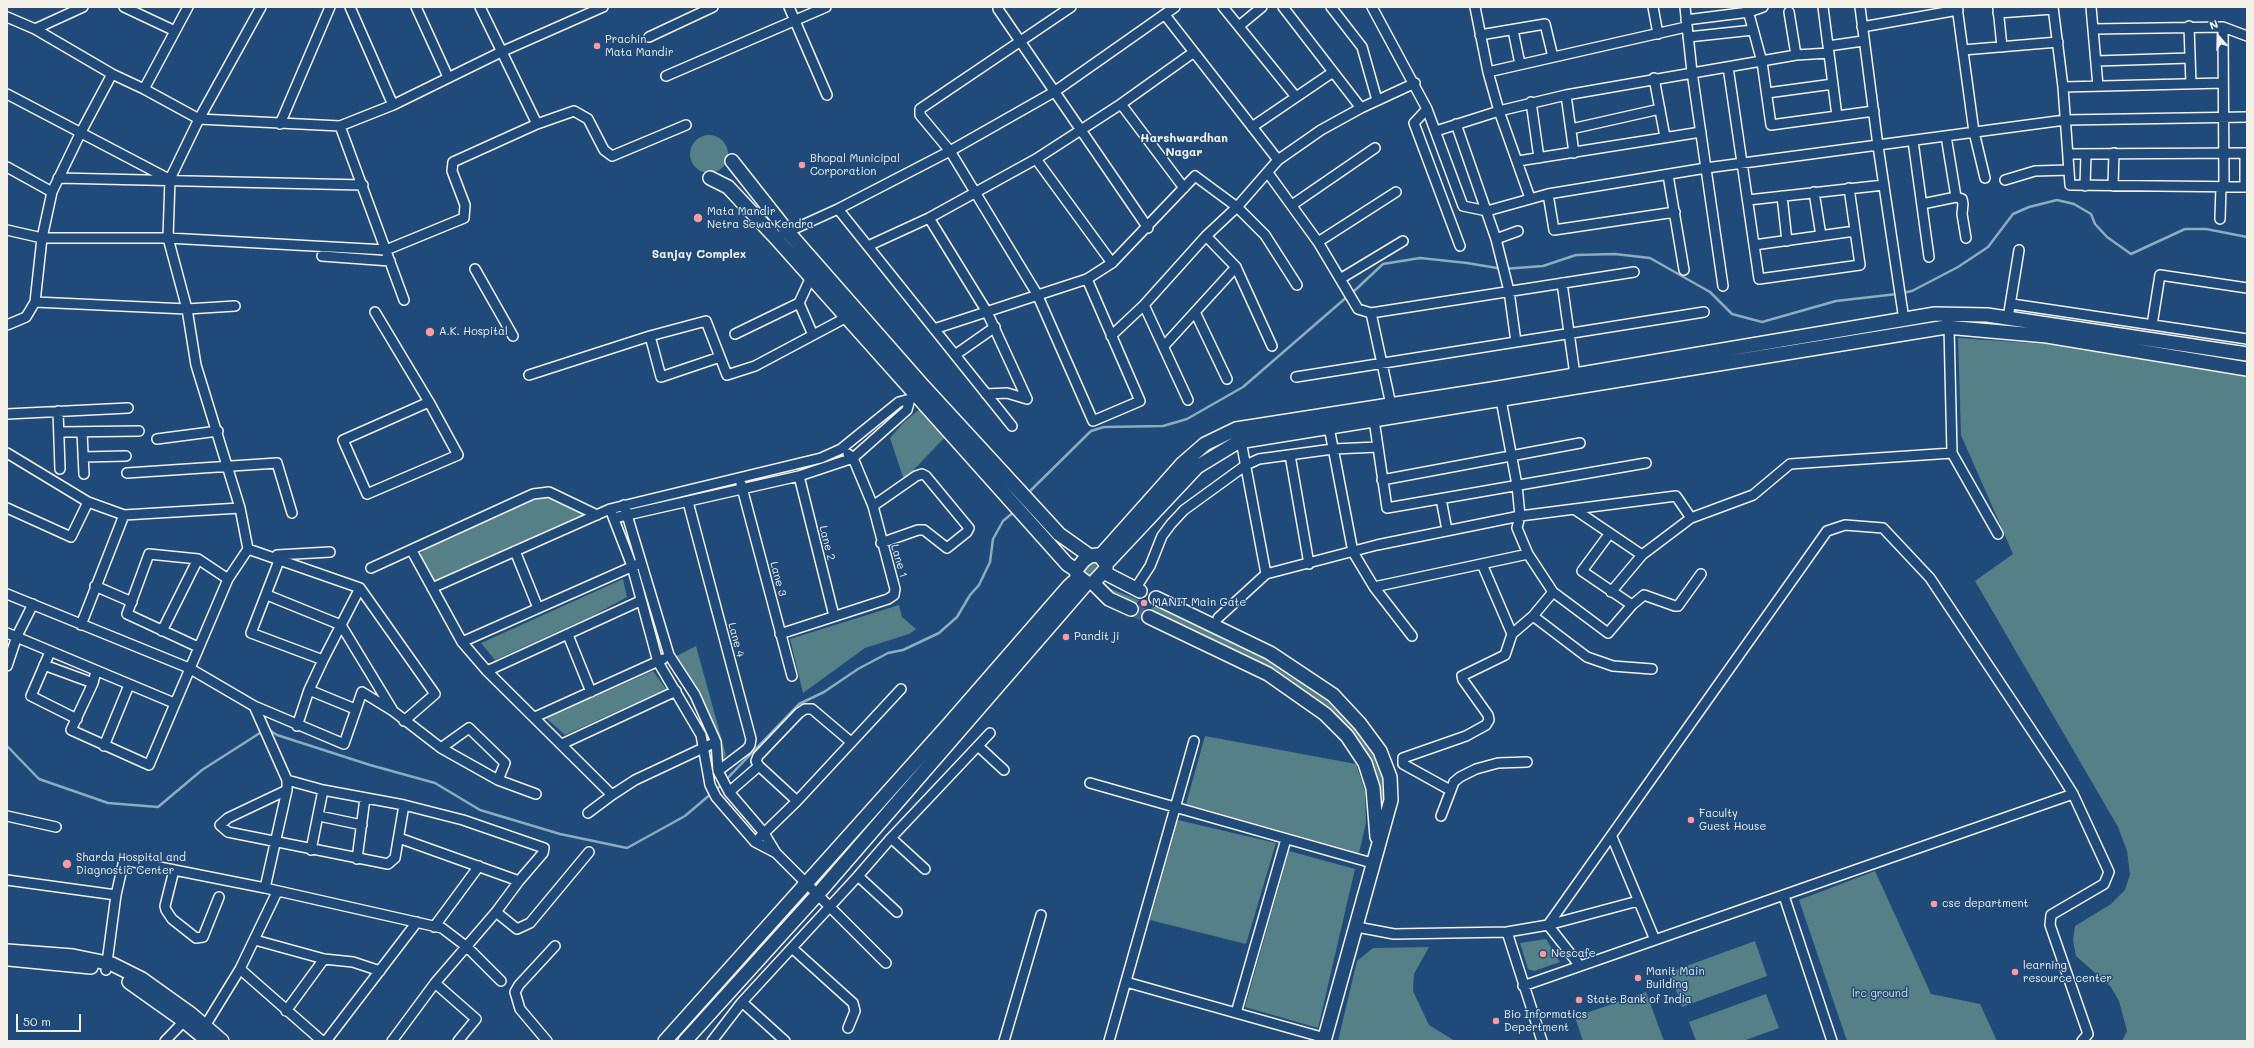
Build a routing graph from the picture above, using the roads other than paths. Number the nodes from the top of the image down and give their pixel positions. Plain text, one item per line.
1 (83, 7) edge
2 (124, 7) edge
3 (188, 7) edge
4 (261, 7) edge
5 (330, 7) edge
6 (349, 7) edge
7 (416, 7) edge
8 (480, 7) edge
9 (603, 7) edge
10 (712, 7) edge
11 (789, 7) edge
12 (826, 7) edge
13 (1071, 7) edge
14 (1175, 7) edge
15 (1223, 7) edge
16 (1262, 7) edge
17 (1283, 7) edge
18 (1330, 7) edge
19 (1475, 7) edge
20 (1653, 7) edge
21 (1685, 7) edge
22 (1763, 7) edge
23 (1823, 7) edge
24 (1860, 7) edge
25 (2091, 7) edge
26 (1375, 8) edge
27 (2053, 8) edge
28 (998, 9) dead end
29 (1957, 9) edge
30 (1748, 10) edge
31 (1998, 10) edge
32 (1789, 12) dead end
33 (1165, 15) junction
34 (7, 17) edge
35 (795, 20) junction
36 (1686, 24) junction
37 (1239, 26) junction
38 (2189, 26) junction
39 (1862, 27) junction
40 (2223, 27) junction
41 (35, 29) junction
42 (2093, 29) junction
43 (1513, 30) junction
44 (1753, 30) junction
45 (175, 31) junction
46 (1658, 34) junction
47 (1480, 35) junction
48 (2247, 36) edge
49 (649, 37) dead end
50 (1688, 37) junction
51 (1863, 41) junction
52 (1020, 42) junction
53 (2058, 42) junction
54 (2002, 47) junction
55 (1829, 49) junction
56 (1963, 50) junction
57 (501, 52) junction
58 (1194, 52) junction
59 (1796, 55) junction
60 (1553, 57) junction
61 (2190, 58) junction
62 (2096, 61) junction
63 (1762, 62) junction
64 (1520, 64) junction
65 (1728, 67) junction
66 (1333, 72) junction
67 (1488, 72) junction
68 (1692, 72) junction
69 (112, 74) junction
70 (666, 76) dead end
71 (448, 77) junction
72 (1654, 78) junction
73 (1415, 83) junction
74 (2223, 83) junction
75 (1833, 84) junction
76 (2191, 84) junction
77 (2098, 86) junction
78 (2063, 87) junction
79 (144, 89) junction
80 (1054, 92) junction
81 (1766, 93) junction
82 (7, 94) edge
83 (827, 95) dead end
84 (1566, 95) junction
85 (1296, 97) junction
86 (1377, 100) junction
87 (1531, 102) junction
88 (1121, 104) junction
89 (393, 105) junction
90 (1361, 108) junction
91 (1427, 108) junction
92 (1660, 109) junction
93 (1499, 111) junction
94 (1874, 111) junction
95 (1837, 116) junction
96 (2223, 117) junction
97 (2247, 117) edge
98 (198, 118) junction
99 (2065, 120) junction
100 (280, 124) junction
101 (537, 124) junction
102 (1456, 124) junction
103 (686, 125) dead end
104 (340, 126) junction
105 (1252, 127) junction
106 (1081, 129) junction
107 (1571, 129) junction
108 (1436, 131) junction
109 (1701, 132) junction
110 (1974, 132) junction
111 (80, 134) junction
112 (1946, 136) junction
113 (1665, 137) junction
114 (1913, 141) junction
115 (1878, 146) junction
116 (1375, 148) dead end
117 (950, 151) junction
118 (1574, 153) junction
119 (2114, 153) junction
120 (2224, 153) junction
121 (2246, 153) edge
122 (2068, 154) junction
123 (2086, 154) junction
124 (1539, 158) junction
125 (1036, 159) junction
126 (1278, 160) junction
127 (732, 161) dead end
128 (1518, 162) junction
129 (1742, 164) junction
130 (7, 167) edge
131 (1706, 168) junction
132 (2069, 170) junction
133 (1268, 173) junction
134 (1668, 175) junction
135 (58, 178) junction
136 (710, 178) dead end
137 (1985, 178) dead end
138 (170, 179) junction
139 (2005, 180) dead end
140 (363, 185) junction
141 (1884, 185) junction
142 (2085, 186) junction
143 (2113, 186) junction
144 (2223, 186) junction
145 (2246, 187) edge
146 (1184, 188) junction
147 (1849, 188) junction
148 (52, 192) junction
149 (1396, 192) dead end
150 (1814, 192) junction
151 (973, 193) junction
152 (1548, 194) junction
153 (1782, 196) junction
154 (1530, 198) junction
155 (1956, 198) junction
156 (1748, 200) junction
157 (1922, 204) junction
158 (1292, 205) junction
159 (1237, 207) junction
160 (838, 209) junction
161 (1487, 211) junction
162 (1675, 212) junction
163 (929, 218) junction
164 (2220, 219) dead end
165 (1148, 228) junction
166 (7, 230) edge
167 (1518, 231) dead end
168 (1855, 231) junction
169 (782, 235) junction
170 (1206, 236) junction
171 (1821, 236) junction
172 (42, 238) junction
173 (168, 238) junction
174 (1966, 238) dead end
175 (1496, 239) junction
176 (1403, 241) dead end
177 (1787, 241) junction
178 (1318, 242) junction
179 (1754, 245) junction
180 (868, 246) junction
181 (1460, 246) dead end
182 (386, 250) junction
183 (2019, 250) dead end
184 (322, 256) dead end
185 (1929, 257) dead end
186 (390, 260) junction
187 (1112, 263) junction
188 (1236, 267) junction
189 (475, 269) dead end
190 (1684, 270) dead end
191 (1634, 272) dead end
192 (811, 277) junction
193 (1087, 279) junction
194 (1341, 281) junction
195 (1562, 283) junction
196 (1297, 285) dead end
197 (1724, 286) dead end
198 (2247, 288) edge
199 (1509, 291) junction
200 (1037, 294) junction
201 (404, 300) dead end
202 (35, 302) junction
203 (799, 303) junction
204 (2012, 304) junction
205 (1144, 305) junction
206 (235, 306) dead end
207 (187, 309) junction
208 (375, 312) dead end
209 (987, 312) junction
210 (1195, 312) junction
211 (1704, 312) dead end
212 (1371, 313) junction
213 (847, 318) junction
214 (2008, 318) junction
215 (1904, 320) junction
216 (7, 325) edge
217 (2152, 325) junction
218 (1950, 327) junction
219 (995, 328) junction
220 (934, 329) junction
221 (735, 334) dead end
222 (1568, 334) junction
223 (813, 335) junction
224 (513, 336) dead end
225 (650, 336) junction
226 (1111, 336) junction
227 (2106, 339) junction
228 (2247, 339) edge
229 (1516, 342) junction
230 (1164, 346) junction
231 (1272, 346) dead end
232 (2245, 354) edge
233 (955, 355) junction
234 (720, 357) junction
235 (1384, 363) junction
236 (2244, 368) edge
237 (529, 375) dead end
238 (1575, 375) junction
239 (1296, 377) dead end
240 (1227, 380) dead end
241 (916, 394) junction
242 (986, 394) junction
243 (1188, 400) dead end
244 (1501, 400) junction
245 (429, 402) junction
246 (1391, 405) junction
247 (128, 408) dead end
248 (58, 411) junction
249 (7, 414) edge
250 (1374, 420) junction
251 (1012, 426) dead end
252 (1329, 427) junction
253 (139, 431) dead end
254 (218, 431) junction
255 (59, 432) junction
256 (82, 432) junction
257 (156, 439) dead end
258 (1241, 442) junction
259 (1580, 443) dead end
260 (1378, 447) junction
261 (841, 449) junction
262 (1333, 450) junction
263 (7, 453) edge
264 (1952, 453) junction
265 (1290, 455) junction
266 (126, 456) dead end
267 (1510, 456) junction
268 (83, 457) junction
269 (853, 458) junction
270 (1646, 463) dead end
271 (1246, 465) junction
272 (228, 467) junction
273 (60, 469) dead end
274 (127, 473) dead end
275 (84, 474) dead end
276 (799, 476) junction
277 (739, 477) junction
278 (1382, 480) junction
279 (1517, 485) junction
280 (742, 489) junction
281 (1442, 499) junction
282 (88, 502) junction
283 (688, 502) junction
284 (873, 506) junction
285 (7, 508) edge
286 (240, 508) junction
287 (610, 509) junction
288 (625, 509) junction
289 (1574, 509) junction
290 (1029, 512) junction
291 (292, 513) dead end
292 (597, 515) junction
293 (124, 516) junction
294 (1520, 516) junction
295 (614, 518) junction
296 (1691, 518) junction
297 (1447, 530) junction
298 (1610, 533) junction
299 (1998, 534) dead end
300 (881, 543) junction
301 (248, 548) junction
302 (412, 551) junction
303 (515, 551) junction
304 (330, 552) dead end
305 (1353, 552) junction
306 (1528, 554) junction
307 (1642, 555) junction
308 (276, 557) junction
309 (198, 559) junction
310 (1100, 562) junction
311 (637, 564) junction
312 (1309, 564) junction
313 (1482, 564) junction
314 (371, 568) dead end
315 (1266, 574) junction
316 (1701, 574) dead end
317 (1084, 578) junction
318 (228, 579) junction
319 (95, 586) junction
320 (1374, 587) junction
321 (360, 588) junction
322 (432, 588) junction
323 (1137, 590) joint
324 (1553, 592) junction
325 (1611, 592) junction
326 (7, 594) edge
327 (267, 595) junction
328 (1156, 598) dead end
329 (640, 601) junction
330 (132, 602) junction
331 (33, 604) junction
332 (1632, 605) junction
333 (538, 608) junction
334 (1131, 610) tunnel mouth
335 (834, 616) junction
336 (1533, 616) junction
337 (1149, 617) tunnel mouth
338 (1218, 618) dead end
339 (81, 625) junction
340 (341, 625) junction
341 (162, 631) junction
342 (7, 633) edge
343 (780, 634) junction
344 (1512, 634) junction
345 (568, 635) junction
346 (17, 636) junction
347 (1412, 636) dead end
348 (462, 642) junction
349 (198, 647) junction
350 (50, 652) junction
351 (669, 655) junction
352 (323, 660) junction
353 (658, 662) junction
354 (44, 665) junction
355 (7, 666) edge
356 (189, 668) junction
357 (1652, 669) dead end
358 (96, 671) junction
359 (487, 671) junction
360 (792, 676) dead end
361 (93, 683) junction
362 (129, 684) junction
363 (900, 689) dead end
364 (310, 690) junction
365 (676, 691) junction
366 (591, 692) junction
367 (174, 703) junction
368 (254, 706) junction
369 (355, 709) junction
370 (393, 711) junction
371 (535, 717) junction
372 (77, 718) junction
373 (404, 721) junction
374 (297, 726) junction
375 (990, 732) dead end
376 (1194, 741) dead end
377 (716, 742) junction
378 (851, 742) junction
379 (562, 744) junction
380 (104, 746) junction
381 (978, 746) junction
382 (705, 747) junction
383 (441, 748) junction
384 (1527, 762) dead end
385 (759, 766) junction
386 (1004, 770) dead end
387 (720, 774) junction
388 (287, 780) junction
389 (498, 780) junction
390 (1090, 783) dead end
391 (287, 790) junction
392 (323, 790) junction
393 (1450, 790) junction
394 (728, 791) junction
395 (536, 794) dead end
396 (2073, 794) junction
397 (612, 795) junction
398 (365, 798) junction
399 (797, 801) junction
400 (404, 805) junction
401 (1175, 807) junction
402 (588, 813) dead end
403 (7, 816) edge
404 (319, 816) junction
405 (1442, 816) dead end
406 (362, 825) junction
407 (56, 827) dead end
408 (764, 833) junction
409 (1612, 837) junction
410 (399, 838) junction
411 (891, 838) junction
412 (1286, 839) junction
413 (755, 842) junction
414 (275, 843) junction
415 (1377, 845) junction
416 (311, 850) junction
417 (589, 852) dead end
418 (776, 853) junction
419 (357, 859) junction
420 (1372, 863) junction
421 (479, 866) junction
422 (925, 869) dead end
423 (174, 870) junction
424 (858, 876) junction
425 (7, 880) edge
426 (519, 881) junction
427 (806, 884) junction
428 (265, 888) junction
429 (277, 892) junction
430 (818, 894) junction
431 (116, 895) junction
432 (1784, 896) junction
433 (219, 897) dead end
434 (1638, 901) junction
435 (829, 907) junction
436 (496, 912) junction
437 (897, 912) dead end
438 (1041, 915) dead end
439 (417, 922) junction
440 (1548, 925) junction
441 (434, 927) junction
442 (1357, 927) junction
443 (1507, 932) junction
444 (255, 940) junction
445 (1655, 940) junction
446 (555, 946) dead end
447 (467, 947) junction
448 (792, 948) junction
449 (7, 951) edge
450 (7, 959) edge
451 (324, 959) junction
452 (886, 962) dead end
453 (1580, 966) junction
454 (106, 967) junction
455 (240, 969) junction
456 (380, 971) junction
457 (502, 981) dead end
458 (1126, 982) junction
459 (435, 983) junction
460 (1523, 986) junction
461 (742, 1002) junction
462 (286, 1011) junction
463 (1236, 1012) junction
464 (188, 1017) junction
465 (205, 1026) junction
466 (848, 1028) dead end
467 (1325, 1039) edge
468 (166, 1041) edge
469 (208, 1041) edge
470 (222, 1041) edge
471 (322, 1041) edge
472 (326, 1041) edge
473 (392, 1041) edge
474 (458, 1041) edge
475 (547, 1041) edge
476 (665, 1041) edge
477 (685, 1041) edge
478 (712, 1041) edge
479 (785, 1041) edge
480 (1004, 1041) edge
481 (1109, 1041) edge
482 (1542, 1041) edge
483 (1832, 1041) edge
484 (2082, 1041) edge

1 - 41 street
2 - 45 street
3 - 45 street
4 - 98 street
5 - 100 street
6 - 89 street
7 - 71 street
8 - 57 street
9 - 57 street
10 - 49 street
11 - 35 street
12 - 35 street
13 - 52 street
14 - 33 street
15 - 37 street
16 - 37 street
17 - 66 street
18 - 86 street
19 - 47 street
20 - 46 street
21 - 36 street
22 - 30 street
23 - 55 street
24 - 39 street
25 - 42 street
26 - 73 street
27 - 31 street
27 - 53 street
28 - 52 street
29 - 39 street
29 - 56 street
30 - 36 street
30 - 44 street
31 - 54 street
32 - 59 street
33 - 58 street
33 - 80 street
34 - 41 street
35 - 70 street
35 - 83 street
36 - 46 street
36 - 50 street
37 - 85 street
38 - 40 street
38 - 42 street
38 - 61 street
39 - 51 street
40 - 48 street
40 - 74 street
41 - 69 street
42 - 62 street
43 - 47 street
43 - 60 street
43 - 64 street
44 - 50 street
44 - 63 street
45 - 79 street
46 - 60 street
47 - 67 street
50 - 68 street
51 - 55 street
51 - 94 street
52 - 80 street
52 - 117 street
53 - 54 street
53 - 78 street
54 - 56 street
55 - 59 street
55 - 75 street
56 - 110 street
57 - 71 street
57 - 101 street
58 - 88 street
58 - 105 street
59 - 63 street
60 - 64 street
61 - 62 street
61 - 76 street
62 - 77 street
63 - 65 street
63 - 81 street
64 - 67 street
65 - 68 street
65 - 129 street
66 - 85 street
66 - 90 street
67 - 93 street
68 - 72 street
68 - 109 street
69 - 79 street
69 - 111 street
71 - 89 street
72 - 84 street
72 - 92 street
73 - 86 street
73 - 91 street
74 - 76 street
74 - 96 street
75 - 81 street
75 - 95 street
76 - 77 street
77 - 78 street
78 - 99 street
79 - 98 street
80 - 106 street
80 - 117 street
81 - 95 street
82 - 111 street
84 - 87 street
84 - 107 street
85 - 105 street
86 - 90 street
87 - 93 street
87 - 124 street
88 - 106 street
88 - 146 street
89 - 104 street
90 - 126 street
91 - 108 street
91 - 181 street
92 - 107 street
92 - 113 street
93 - 102 street
93 - 128 street
94 - 95 street
94 - 115 street
96 - 97 street
96 - 99 street
96 - 120 street
98 - 100 street
98 - 138 street
99 - 110 street
99 - 122 street
100 - 104 street
101 - 103 street
101 - 182 street
102 - 108 street
102 - 161 street
104 - 140 street
105 - 126 street
106 - 125 street
106 - 165 street
107 - 118 street
108 - 161 street
109 - 113 street
109 - 131 street
110 - 112 street
110 - 137 street
111 - 135 street
111 - 138 street
112 - 114 street
112 - 155 street
113 - 118 street
114 - 115 street
114 - 157 street
115 - 129 street
115 - 141 street
116 - 158 street
117 - 151 street
117 - 160 street
118 - 124 street
119 - 120 street
119 - 123 street
119 - 143 street
120 - 121 street
120 - 144 street
121 - 145 street
122 - 123 street
122 - 132 street
123 - 142 street
124 - 128 street
125 - 151 street
125 - 187 street
126 - 133 street
127 - 169 main road
128 - 154 street
129 - 131 street
129 - 156 street
130 - 148 street
131 - 134 street
131 - 197 street
132 - 139 street
132 - 142 street
133 - 158 street
133 - 159 street
134 - 152 street
134 - 162 street
135 - 138 street
135 - 148 street
136 - 169 main road
138 - 140 street
138 - 173 street
140 - 182 street
141 - 147 street
141 - 215 street
142 - 143 street
143 - 144 street
144 - 145 street
144 - 164 street
146 - 159 street
146 - 165 street
147 - 150 street
147 - 168 street
148 - 172 street
149 - 178 street
150 - 153 street
150 - 171 street
151 - 163 street
151 - 200 street
152 - 154 street
152 - 162 street
153 - 156 street
153 - 177 street
154 - 161 street
155 - 157 street
155 - 174 street
156 - 179 street
157 - 185 street
158 - 178 street
159 - 170 street
159 - 196 street
160 - 169 street
160 - 180 street
161 - 175 street
162 - 190 street
163 - 180 street
163 - 209 street
165 - 187 street
166 - 172 street
167 - 175 street
168 - 171 street
168 - 179 street
169 - 192 main road
169 - 241 main road
170 - 188 street
170 - 205 street
171 - 177 street
172 - 173 street
172 - 202 street
173 - 182 street
173 - 207 street
175 - 199 street
176 - 194 street
177 - 179 street
178 - 194 street
180 - 220 street
182 - 186 street
183 - 204 street
184 - 186 street
186 - 201 street
187 - 193 street
188 - 210 street
188 - 231 street
189 - 224 street
191 - 195 street
192 - 203 street
192 - 213 main road
193 - 200 street
193 - 226 street
194 - 212 street
195 - 199 street
195 - 222 street
198 - 217 street
199 - 212 street
199 - 229 street
200 - 209 street
200 - 226 street
202 - 207 street
202 - 216 street
203 - 221 street
203 - 223 street
204 - 214 street
204 - 217 street
205 - 226 street
205 - 230 street
206 - 207 street
207 - 254 street
208 - 245 street
209 - 219 street
209 - 220 street
210 - 230 street
210 - 240 street
211 - 222 street
212 - 235 street
213 - 223 street
213 - 241 main road
214 - 215 main road
214 - 227 main road
215 - 238 main road
217 - 228 street
218 - 227 main road
218 - 244 main road
218 - 264 street
219 - 233 street
219 - 242 street
220 - 233 street
222 - 229 street
222 - 238 street
223 - 234 street
225 - 234 street
225 - 234 street
225 - 237 street
227 - 232 main road
227 - 236 main road
229 - 235 street
230 - 243 street
232 - 236 main road
233 - 242 street
235 - 239 street
235 - 246 street
238 - 246 main road
241 - 261 street
241 - 269 street
241 - 290 main road
242 - 251 street
244 - 250 main road
244 - 267 street
245 - 245 street
246 - 310 main road
247 - 248 street
248 - 249 street
248 - 255 street
250 - 252 main road
250 - 260 street
252 - 258 main road
252 - 262 street
253 - 256 street
254 - 257 street
254 - 272 street
255 - 256 street
255 - 273 street
256 - 268 street
258 - 271 street
258 - 310 main road
259 - 267 street
260 - 262 street
260 - 278 street
261 - 269 street
261 - 277 street
262 - 265 street
262 - 305 street
263 - 282 street
264 - 296 street
264 - 299 street
265 - 271 street
265 - 312 street
266 - 268 street
267 - 278 street
267 - 279 street
268 - 275 street
269 - 276 street
269 - 284 street, Lane 1
270 - 279 street
271 - 315 street
271 - 323 street
272 - 274 street
272 - 286 street
272 - 291 street
276 - 280 street
276 - 335 street, Lane 2
277 - 280 street, Lane 3
277 - 288 street
278 - 281 street
279 - 281 street
279 - 294 street
280 - 283 street
280 - 343 street, Lane 3
281 - 297 street
282 - 285 street
282 - 293 street
283 - 288 street
283 - 387 street, Lane 4
284 - 300 street, Lane 1
284 - 300 street
286 - 293 street
286 - 301 street
287 - 288 street
287 - 292 street
287 - 295 street
288 - 295 street
288 - 311 street
289 - 294 street
289 - 296 street
289 - 298 street
290 - 310 main road
290 - 317 main road
292 - 302 street
292 - 303 street
293 - 319 street
294 - 297 street
294 - 306 street
295 - 311 street
296 - 307 street
297 - 305 street
298 - 307 street
298 - 325 street
300 - 335 street, Lane 1
301 - 308 street
301 - 318 street
302 - 314 street
302 - 322 street
303 - 322 street
303 - 333 street
304 - 308 street
305 - 312 street
305 - 320 street
306 - 313 street
306 - 324 street
307 - 325 street
308 - 321 street
308 - 327 street
309 - 318 street
309 - 330 street
309 - 341 street
310 - 317 main road
310 - 317 main road
310 - 323 main road
311 - 329 street
311 - 333 street
311 - 351 street
312 - 315 street
313 - 320 street
313 - 344 street
315 - 338 street
316 - 332 street
317 - 334 main road
317 - 427 main road
317 - 430 main road
318 - 349 street
319 - 330 street
319 - 339 street
320 - 347 street
321 - 340 street
321 - 373 street
322 - 348 street
324 - 332 street
324 - 336 street
325 - 332 street
326 - 331 street
327 - 340 street
327 - 352 street
328 - 415 main road
329 - 345 street
329 - 353 street
330 - 341 street
331 - 339 street
331 - 346 street
333 - 348 street
335 - 343 street, Lane 1
336 - 344 street
336 - 357 street
337 - 415 main road
339 - 356 street
340 - 352 street
340 - 370 street
341 - 349 street
342 - 346 street
343 - 360 street, Lane 3
344 - 393 street
345 - 359 street
345 - 366 street
346 - 350 street
346 - 355 street
348 - 359 street
349 - 356 street
350 - 354 street
350 - 358 street
351 - 353 street
351 - 377 street
352 - 364 street
353 - 365 street
353 - 366 street
354 - 361 street
354 - 372 street
356 - 367 street
356 - 368 street
358 - 361 street
358 - 362 street
359 - 371 street
361 - 372 street
362 - 367 street
362 - 380 street
363 - 378 street
364 - 369 street
364 - 374 street
365 - 379 street
365 - 382 street
366 - 371 street
367 - 380 street
368 - 374 street
368 - 388 street
369 - 370 street
369 - 374 street
370 - 373 street
371 - 379 street
372 - 380 street
373 - 383 street
375 - 381 street
376 - 401 street
377 - 382 street
377 - 387 street
378 - 385 street
378 - 399 street
379 - 397 street
381 - 386 street
381 - 411 street
382 - 397 street
382 - 413 street
383 - 389 street
383 - 389 street
384 - 393 street
385 - 394 street
385 - 399 street
387 - 394 street
388 - 391 street
388 - 392 street
389 - 395 street
390 - 401 street
391 - 414 street
391 - 414 street
392 - 398 street
392 - 404 street
393 - 405 street
394 - 408 street
396 - 409 street
396 - 432 street
396 - 484 street
397 - 402 street
398 - 400 street
398 - 406 street
399 - 408 street
400 - 410 street
400 - 426 street
401 - 412 street
401 - 458 street
403 - 407 street
404 - 406 street
404 - 416 street
406 - 419 street
408 - 413 street
408 - 418 street
409 - 434 street
409 - 440 street
410 - 419 street
410 - 421 street
411 - 422 street
411 - 424 street
412 - 420 street
412 - 463 street
413 - 418 street
414 - 416 street
414 - 428 street
415 - 420 main road
416 - 419 street
417 - 436 street
418 - 427 street
420 - 442 main road
421 - 426 street
421 - 441 street
423 - 428 street
423 - 431 street
423 - 433 street
424 - 435 street
424 - 437 street
425 - 431 street
426 - 436 street
427 - 430 street
427 - 476 main road
428 - 429 street
429 - 439 street
429 - 444 street
430 - 435 street
430 - 477 main road
431 - 454 street
432 - 445 street
432 - 483 street
434 - 440 street
434 - 445 street
435 - 448 street
435 - 452 street
436 - 447 street
438 - 480 street
439 - 441 street
439 - 456 street
440 - 443 street
440 - 453 street
441 - 447 street
442 - 443 street
442 - 467 main road
443 - 460 street
444 - 451 street
444 - 455 street
445 - 453 street
446 - 475 street
447 - 457 street
447 - 459 street
448 - 461 street
448 - 466 street
449 - 454 main road
450 - 454 main road
451 - 456 street
451 - 462 street
453 - 460 street
454 - 464 main road
455 - 462 street
455 - 465 street
456 - 472 street
458 - 463 street
458 - 481 street
459 - 473 street
459 - 474 street
460 - 482 street
461 - 478 street
461 - 479 street
462 - 471 street
463 - 467 street
464 - 465 main road
464 - 468 street
464 - 469 main road
465 - 470 main road

